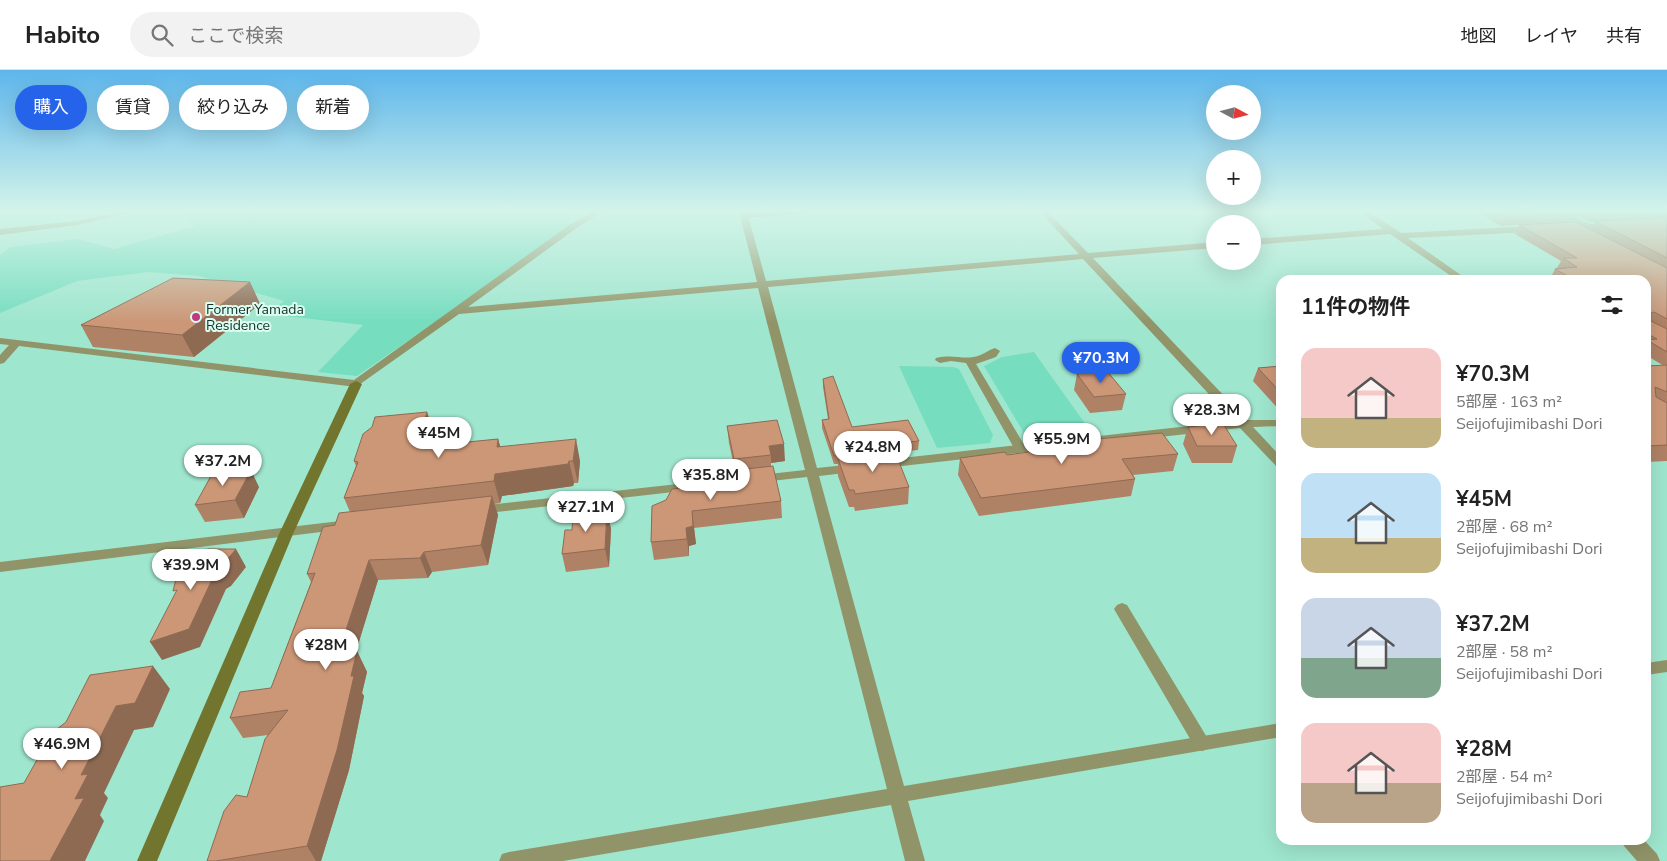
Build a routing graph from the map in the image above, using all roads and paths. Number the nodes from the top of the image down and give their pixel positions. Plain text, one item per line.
1 (543, 249) edge
2 (752, 249) edge
3 (1079, 249) edge
4 (1164, 249) edge
5 (1418, 249) edge
6 (1085, 255) junction
7 (1456, 275) edge
8 (762, 284) junction
9 (459, 311) junction
10 (0, 341) edge
11 (17, 343) junction
12 (995, 352) dead end
13 (940, 360) dead end
14 (0, 361) edge
15 (972, 361) junction
16 (356, 384) junction
17 (1276, 423) edge
18 (1244, 424) junction
19 (1020, 448) junction
20 (1276, 459) edge
21 (813, 472) junction
22 (469, 511) edge
23 (351, 525) edge
24 (286, 534) junction
25 (0, 567) edge
26 (1122, 609) dead end
27 (1667, 666) edge
28 (1651, 668) edge
29 (1276, 731) edge
30 (1202, 744) junction
31 (897, 795) junction
32 (1636, 845) edge
33 (147, 861) edge
34 (509, 861) edge
35 (915, 861) edge
36 (1650, 861) edge

1 - 9 street
2 - 8 street
3 - 6 street
4 - 6 street
5 - 7 street
6 - 8 street
6 - 18 street
8 - 9 street
8 - 21 street
9 - 16 street
10 - 11 street
11 - 14 street
11 - 16 street
12 - 15 street
13 - 15 street
15 - 19 street
16 - 24 street
17 - 18 street
18 - 19 street
18 - 20 street
19 - 21 street
21 - 22 street
21 - 31 street
23 - 24 street
24 - 25 street
24 - 33 street
26 - 30 street
27 - 28 street
29 - 30 street
30 - 31 street
31 - 34 street
31 - 35 street
32 - 36 street

